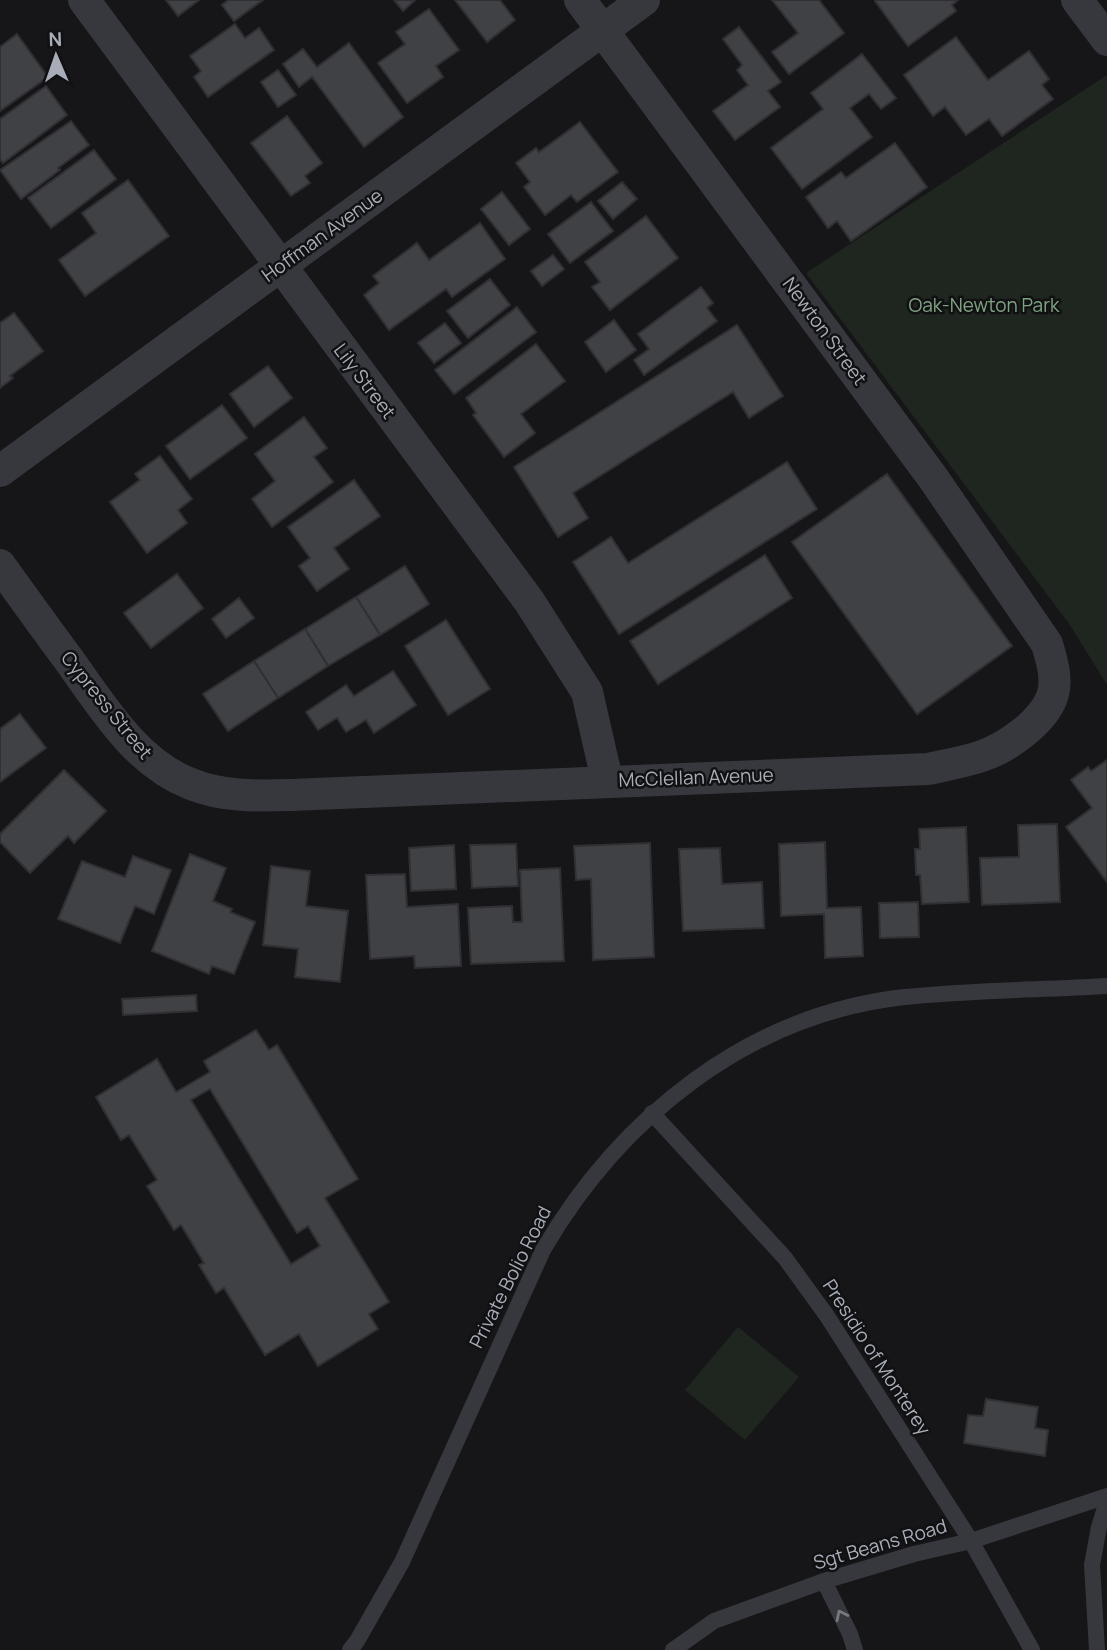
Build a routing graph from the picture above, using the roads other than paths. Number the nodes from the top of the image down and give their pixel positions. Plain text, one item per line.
1 (84, 0) edge
2 (580, 0) edge
3 (644, 0) edge
4 (1077, 0) edge
5 (602, 30) junction
6 (1107, 40) edge
7 (279, 266) junction
8 (0, 471) edge
9 (0, 565) edge
10 (1055, 672) joint
11 (607, 780) junction
12 (291, 795) joint
13 (1107, 986) edge
14 (652, 1113) junction
15 (1107, 1498) edge
16 (971, 1541) junction
17 (824, 1581) junction
18 (350, 1650) edge
19 (673, 1650) edge
20 (855, 1650) edge
21 (1032, 1650) edge
22 (1097, 1650) edge

1 - 7 street, Lily Street
2 - 5 street, Newton Street
3 - 5 street, Hoffman Avenue
4 - 6 street
5 - 7 street, Hoffman Avenue
5 - 10 street, Newton Street
7 - 8 street, Hoffman Avenue
7 - 11 street, Lily Street
9 - 12 street, Cypress Street
10 - 11 street, McClellan Avenue
11 - 12 street, McClellan Avenue
13 - 14 lane, Private Bolio Road
14 - 16 lane, Presidio of Monterey
14 - 18 lane, Private Bolio Road
15 - 16 lane, Sgt Beans Road
15 - 22 lane
16 - 17 lane, Sgt Beans Road
16 - 21 lane, Presidio of Monterey
17 - 19 lane, Sgt Beans Road
20 -> 17 lane

